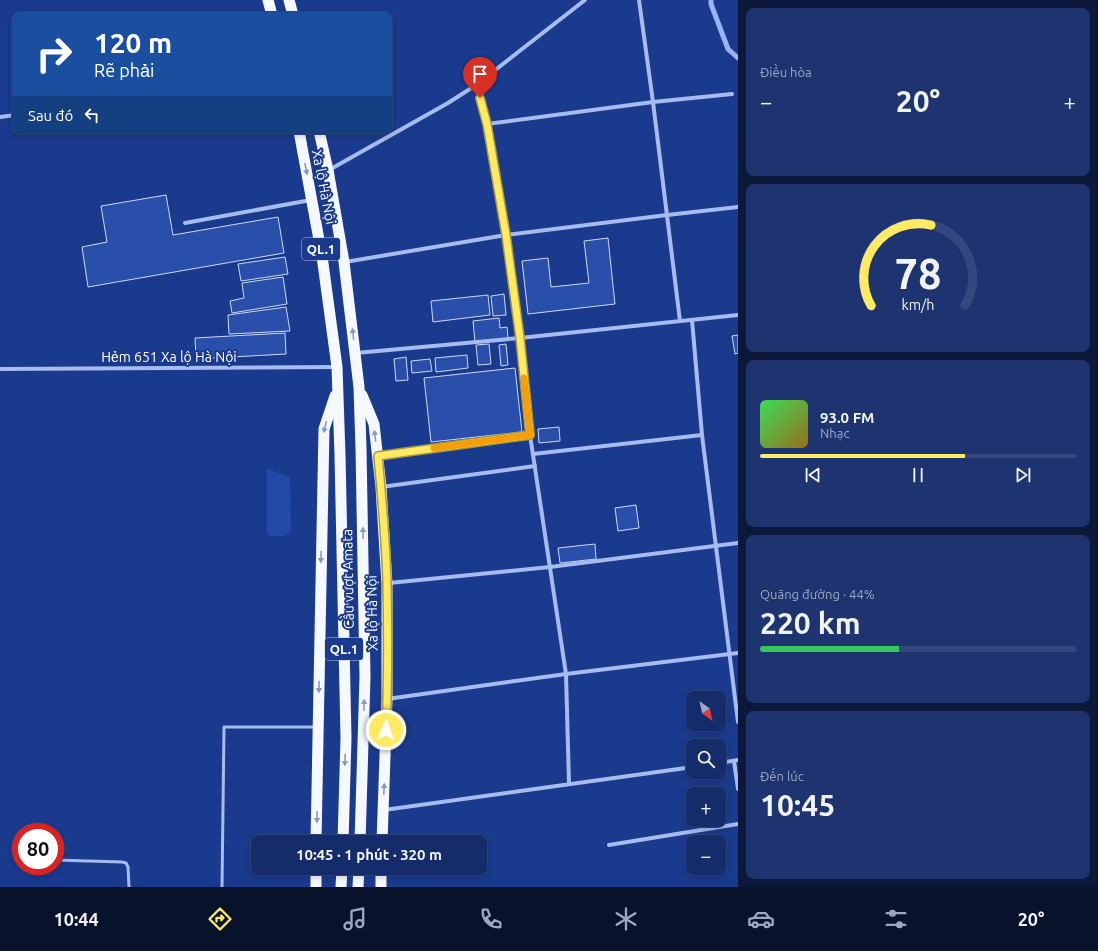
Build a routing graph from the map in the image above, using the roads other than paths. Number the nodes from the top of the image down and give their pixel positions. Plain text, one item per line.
1 (268, 0) edge
2 (290, 0) edge
3 (585, 0) edge
4 (639, 0) edge
5 (271, 12) edge
6 (292, 12) edge
7 (476, 85) junction
8 (732, 94) dead end
9 (653, 102) junction
10 (12, 115) edge
11 (0, 117) edge
12 (487, 124) junction
13 (300, 134) edge
14 (320, 134) edge
15 (328, 170) junction
16 (312, 200) junction
17 (738, 207) edge
18 (667, 215) junction
19 (185, 223) dead end
20 (506, 235) junction
21 (344, 262) junction
22 (738, 315) edge
23 (692, 320) junction
24 (680, 321) junction
25 (520, 338) junction
26 (355, 354) junction
27 (337, 367) junction
28 (0, 369) edge
29 (359, 387) junction
30 (338, 390) junction
31 (530, 435) junction
32 (702, 435) junction
33 (533, 454) junction
34 (378, 456) junction
35 (535, 466) junction
36 (381, 487) junction
37 (738, 543) edge
38 (717, 546) junction
39 (550, 567) junction
40 (387, 584) junction
41 (738, 653) edge
42 (729, 654) junction
43 (566, 674) junction
44 (387, 699) junction
45 (738, 722) edge
46 (318, 727) junction
47 (736, 761) edge
48 (726, 762) edge
49 (686, 768) edge
50 (569, 783) junction
51 (738, 789) edge
52 (384, 810) junction
53 (738, 824) edge
54 (316, 835) edge
55 (342, 835) edge
56 (360, 835) edge
57 (382, 835) edge
58 (608, 845) dead end
59 (64, 860) edge
60 (316, 875) edge
61 (342, 875) edge
62 (359, 875) edge
63 (381, 875) edge
64 (129, 887) edge
65 (222, 887) edge
66 (316, 887) edge
67 (341, 887) edge
68 (358, 887) edge
69 (381, 887) edge

1 - 5 highway
2 - 6 highway
3 - 7 street
4 - 9 street
7 - 12 street
7 - 15 street
8 - 9 street
9 - 12 street
9 - 18 street
10 - 11 street
12 - 20 street
13 -> 16 highway, Xa lộ Hà Nội / QL.1
14 - 15 highway
15 - 21 highway
16 - 19 street
16 - 27 highway, Xa lộ Hà Nội / QL.1
17 - 18 street
18 - 20 street
18 - 24 street
20 - 21 street
20 - 25 street
26 -> 21 highway
22 - 23 street
23 - 24 street
23 - 32 street
24 - 25 street
25 - 26 street
25 - 31 street
26 - 29 highway
27 - 28 street, Hẻm 651 Xa lộ Hà Nội
27 - 30 highway, Xa lộ Hà Nội
34 -> 29 highway, Xa lộ Hà Nội
56 -> 29 highway, Cầu vượt Amata / QL.1
30 -> 46 highway
30 -> 55 highway, Cầu vượt Amata / QL.1
31 - 33 street
31 - 34 street
32 - 33 street
32 - 38 street
33 - 35 street
34 - 36 highway, Xa lộ Hà Nội
35 - 36 street
35 - 39 street
36 - 40 highway, Xa lộ Hà Nội
37 - 38 street
38 - 39 street
38 - 42 street
39 - 40 street
39 - 43 street
40 - 44 highway, Xa lộ Hà Nội
41 - 42 street
42 - 43 street
42 - 45 street
43 - 44 street
43 - 50 street
52 -> 44 highway, Xa lộ Hà Nội
46 -> 54 highway
46 - 65 lane
47 - 48 street
47 - 51 street
49 - 50 street
50 - 52 street
52 - 57 highway, Xa lộ Hà Nội
53 - 58 street
59 - 64 lane
60 - 66 highway
61 - 67 highway
62 - 68 highway
63 - 69 highway

